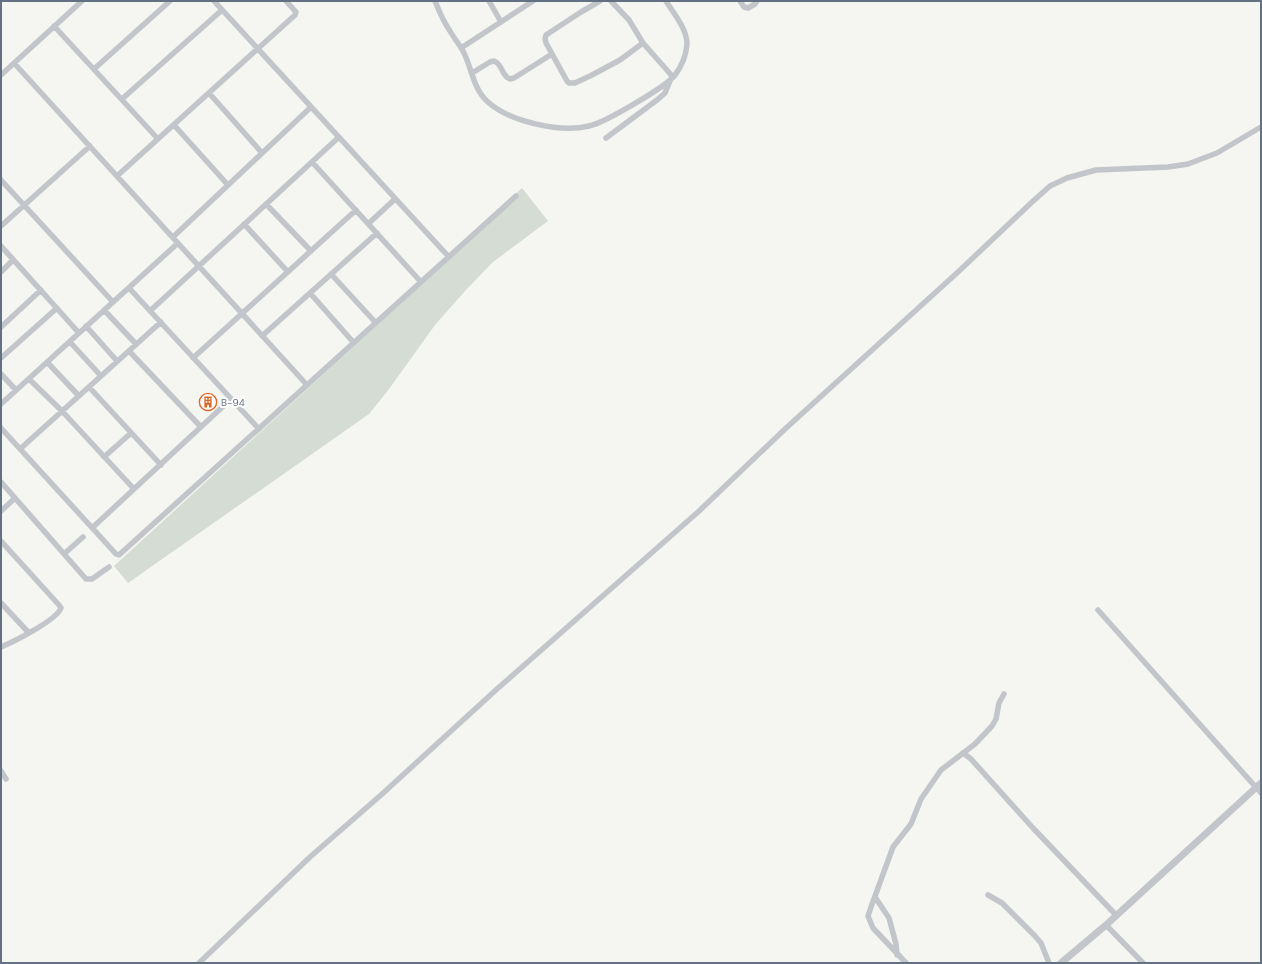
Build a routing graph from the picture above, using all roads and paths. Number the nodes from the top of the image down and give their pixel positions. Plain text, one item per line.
1 (82, 1) edge
2 (170, 1) edge
3 (214, 1) edge
4 (286, 1) edge
5 (435, 1) edge
6 (489, 1) edge
7 (600, 1) edge
8 (611, 1) edge
9 (666, 1) edge
10 (740, 1) edge
11 (757, 1) edge
12 (530, 2) edge
13 (222, 10) junction
14 (501, 22) junction
15 (54, 26) junction
16 (643, 44) junction
17 (461, 48) junction
18 (258, 49) junction
19 (552, 54) junction
20 (14, 63) junction
21 (94, 69) junction
22 (472, 73) junction
23 (1, 75) edge
24 (672, 79) junction
25 (209, 93) junction
26 (122, 99) junction
27 (311, 107) junction
28 (174, 125) junction
29 (1261, 127) edge
30 (339, 137) junction
31 (606, 138) dead end
32 (158, 139) junction
33 (90, 146) junction
34 (262, 153) junction
35 (312, 162) junction
36 (117, 176) junction
37 (1, 180) edge
38 (228, 185) junction
39 (516, 196) dead end
40 (395, 199) junction
41 (266, 204) junction
42 (24, 205) junction
43 (356, 210) junction
44 (244, 224) junction
45 (368, 224) junction
46 (1, 226) edge
47 (376, 233) junction
48 (173, 237) junction
49 (178, 243) junction
50 (1, 246) edge
51 (311, 251) junction
52 (448, 257) junction
53 (14, 260) junction
54 (199, 266) junction
55 (1, 272) edge
56 (288, 272) junction
57 (331, 274) junction
58 (421, 282) junction
59 (129, 288) junction
60 (41, 290) junction
61 (310, 293) junction
62 (113, 302) junction
63 (57, 308) junction
64 (104, 310) junction
65 (150, 311) junction
66 (242, 313) junction
67 (161, 322) junction
68 (376, 323) junction
69 (86, 326) junction
70 (1, 327) edge
71 (79, 333) junction
72 (262, 336) junction
73 (70, 342) junction
74 (354, 342) junction
75 (136, 344) junction
76 (129, 351) junction
77 (1, 358) edge
78 (193, 358) junction
79 (117, 361) junction
80 (47, 362) junction
81 (1, 374) edge
82 (101, 376) junction
83 (29, 379) junction
84 (307, 385) junction
85 (89, 387) junction
86 (16, 390) junction
87 (79, 396) junction
88 (231, 399) junction
89 (1, 404) edge
90 (62, 411) junction
91 (201, 427) junction
92 (1, 428) edge
93 (258, 429) junction
94 (131, 433) junction
95 (20, 449) junction
96 (104, 457) junction
97 (160, 465) junction
98 (1, 482) edge
99 (134, 489) junction
100 (15, 498) junction
101 (1, 511) edge
102 (92, 528) junction
103 (83, 537) dead end
104 (1, 541) edge
105 (64, 554) junction
106 (109, 566) dead end
107 (1, 603) edge
108 (1098, 610) dead end
109 (29, 633) junction
110 (1, 647) edge
111 (1004, 694) dead end
112 (963, 753) junction
113 (1, 771) edge
114 (6, 779) dead end
115 (1259, 788) edge
116 (988, 895) dead end
117 (875, 897) junction
118 (1116, 915) junction
119 (1106, 925) junction
120 (897, 954) junction
121 (199, 963) edge
122 (906, 963) edge
123 (1049, 963) edge
124 (1061, 963) edge
125 (1144, 963) edge

1 - 15 street
2 - 21 street
3 - 13 street
4 - 18 street
5 - 17 street
6 - 14 street
7 - 19 street
8 - 16 street
9 - 24 street
10 - 11 street
12 - 14 street
13 - 18 street
13 - 26 street
14 - 17 street
15 - 20 street
15 - 21 street
16 - 19 street
16 - 24 street
17 - 22 street
18 - 25 street
18 - 27 street
19 - 22 street
20 - 23 street
20 - 33 street
21 - 26 street
22 - 24 street
24 - 31 street
25 - 28 street
25 - 34 street
26 - 32 street
27 - 30 street
27 - 34 street
28 - 32 street
28 - 38 street
29 - 121 street
30 - 35 street
30 - 40 street
32 - 36 street
33 - 36 street
33 - 42 street
34 - 38 street
35 - 41 street
35 - 43 street
36 - 48 street
37 - 42 street
38 - 48 street
39 - 52 street
40 - 45 street
40 - 52 street
41 - 44 street
41 - 51 street
42 - 46 street
42 - 62 street
43 - 45 street
43 - 51 street
44 - 54 street
44 - 56 street
45 - 47 street
47 - 57 street
47 - 58 street
48 - 49 street
49 - 54 street
49 - 59 street
50 - 53 street
51 - 56 street
52 - 58 street
53 - 55 street
53 - 60 street
54 - 65 street
54 - 66 street
56 - 66 street
57 - 61 street
57 - 68 street
58 - 68 street
59 - 62 street
59 - 65 street
60 - 63 street
60 - 70 street
61 - 72 street
61 - 74 street
62 - 64 street
63 - 71 street
63 - 77 street
64 - 69 street
64 - 75 street
65 - 67 street
66 - 72 street
66 - 78 street
67 - 75 street
67 - 78 street
68 - 74 street
69 - 71 street
69 - 79 street
71 - 73 street
72 - 84 street
73 - 80 street
73 - 82 street
74 - 84 street
75 - 76 street
76 - 79 street
76 - 91 street
78 - 88 street
79 - 82 street
80 - 83 street
80 - 87 street
81 - 86 street
82 - 85 street
83 - 86 street
83 - 90 street
84 - 93 street
85 - 87 street
85 - 94 street
86 - 89 street
87 - 90 street
88 - 91 street
88 - 93 street
90 - 95 street
90 - 96 street
91 - 97 street
92 - 95 street
93 - 102 street
94 - 96 street
94 - 97 street
95 - 102 street
96 - 99 street
97 - 99 street
98 - 100 street
99 - 102 street
100 - 101 street
100 - 105 street
103 - 105 street
104 - 109 street
105 - 106 street
107 - 109 street
108 - 115 street
109 - 110 street
111 - 112 street
112 - 117 street
112 - 118 street
113 - 114 street
115 - 118 street
116 - 123 street
117 - 120 street
117 - 120 street
118 - 119 street
119 - 124 street
119 - 125 street
120 - 122 street

